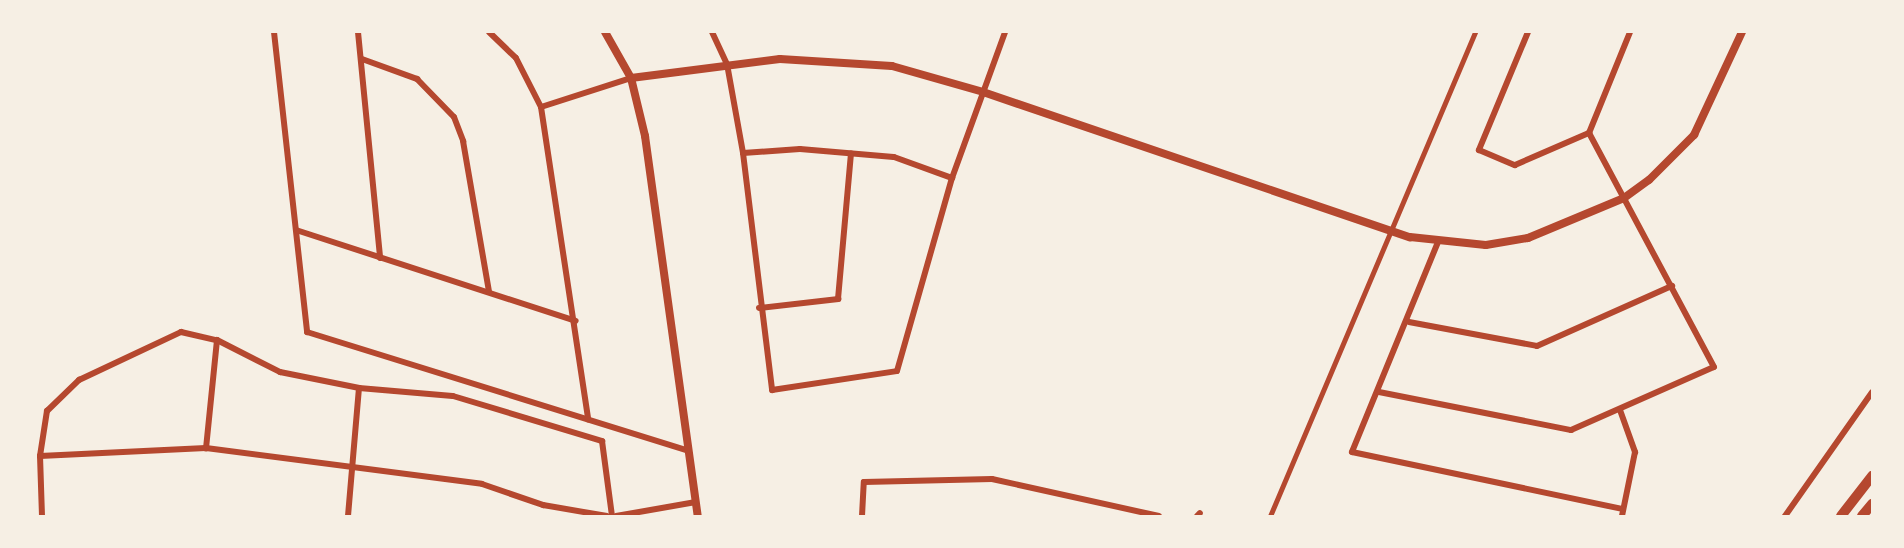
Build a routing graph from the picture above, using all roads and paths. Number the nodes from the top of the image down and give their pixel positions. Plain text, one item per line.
1 (274, 32) edge
2 (358, 32) edge
3 (489, 32) edge
4 (605, 32) edge
5 (712, 32) edge
6 (1005, 32) edge
7 (1475, 32) edge
8 (1528, 32) edge
9 (1630, 32) edge
10 (1742, 32) edge
11 (362, 59) junction
12 (727, 64) junction
13 (631, 78) junction
14 (983, 92) junction
15 (541, 107) junction
16 (1588, 133) junction
17 (743, 153) junction
18 (851, 154) junction
19 (952, 178) junction
20 (1625, 198) junction
21 (296, 230) junction
22 (1391, 230) junction
23 (1438, 242) junction
24 (380, 258) junction
25 (1672, 286) junction
26 (489, 292) junction
27 (759, 308) junction
28 (576, 321) junction
29 (1409, 322) junction
30 (217, 340) junction
31 (359, 388) junction
32 (1379, 391) junction
33 (1872, 392) edge
34 (1620, 410) junction
35 (589, 419) junction
36 (206, 449) junction
37 (688, 451) junction
38 (40, 456) junction
39 (352, 469) junction
40 (1872, 476) edge
41 (696, 502) junction
42 (1872, 504) edge
43 (1622, 513) edge
44 (42, 516) edge
45 (348, 516) edge
46 (612, 516) edge
47 (698, 516) edge
48 (862, 516) edge
49 (1159, 516) edge
50 (1270, 516) edge
51 (1785, 516) edge
52 (1841, 516) edge
53 (1863, 516) edge

1 - 21 street
2 - 11 street
3 - 15 street
4 - 13 street
5 - 12 street
6 - 14 street
7 - 22 street
8 - 16 street
9 - 16 street
10 - 20 street
11 - 24 street
11 - 26 street
12 - 13 street
12 - 14 street
12 - 17 street
13 - 15 street
13 - 37 street
14 - 19 street
14 - 22 street
15 - 28 street
16 - 20 street
17 - 18 street
17 - 27 street
18 - 19 street
18 - 27 street
19 - 27 street
20 - 23 street
20 - 25 street
21 - 24 street
21 - 35 street
22 - 23 street
22 - 50 street
23 - 29 street
24 - 26 street
25 - 29 street
25 - 34 street
26 - 28 street
28 - 35 street
29 - 32 street
30 - 31 street
30 - 36 street
30 - 38 street
31 - 39 street
31 - 46 street
32 - 34 street
32 - 43 street
33 - 51 street
34 - 43 street
35 - 37 street
36 - 38 street
36 - 39 street
37 - 41 street
38 - 44 street
39 - 45 street
39 - 46 street
40 - 52 highway
41 - 46 street
41 - 47 street
42 - 53 highway
48 - 49 street

